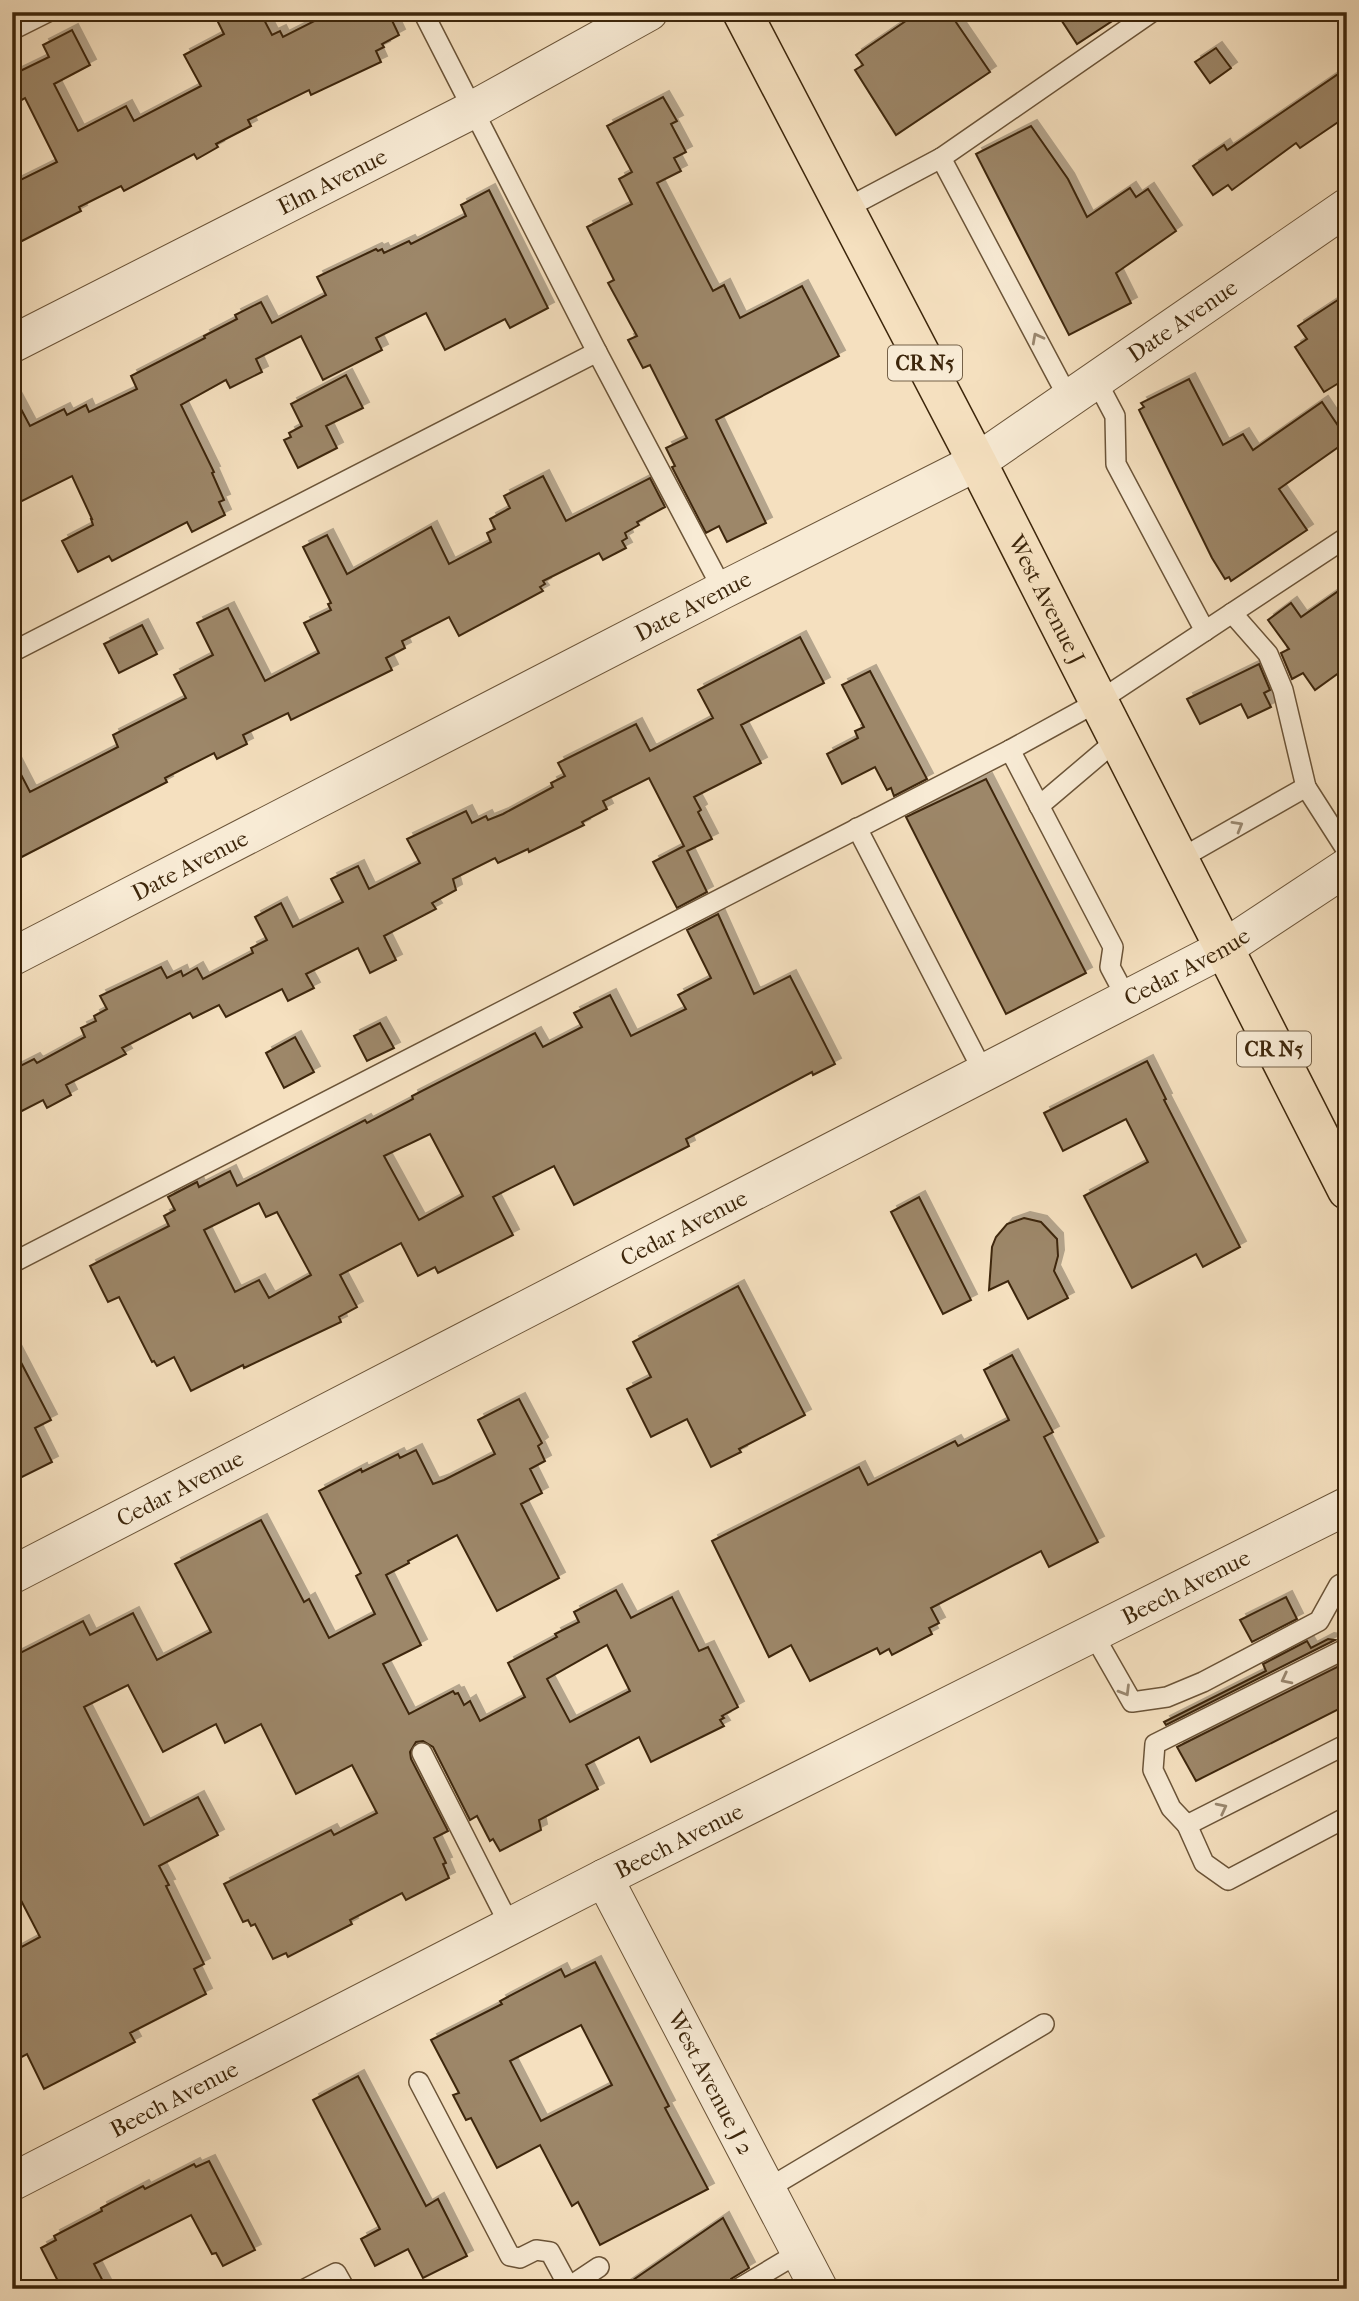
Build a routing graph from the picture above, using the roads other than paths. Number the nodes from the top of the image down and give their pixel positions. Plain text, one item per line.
1 (48, 12) edge
2 (423, 12) edge
3 (649, 12) edge
4 (742, 12) edge
5 (1152, 12) edge
6 (12, 30) edge
7 (474, 109) junction
8 (941, 158) junction
9 (1347, 207) edge
10 (844, 209) junction
11 (12, 344) edge
12 (597, 352) junction
13 (1082, 389) junction
14 (977, 461) junction
15 (1347, 537) edge
16 (723, 590) junction
17 (1232, 613) junction
18 (1205, 631) junction
19 (12, 652) edge
20 (1099, 701) junction
21 (1118, 739) junction
22 (1010, 750) junction
23 (1307, 787) junction
24 (1040, 806) junction
25 (857, 828) junction
26 (1347, 851) edge
27 (1178, 860) junction
28 (1347, 867) edge
29 (1223, 949) junction
30 (12, 957) edge
31 (1127, 999) junction
32 (984, 1073) junction
33 (1347, 1190) edge
34 (12, 1263) edge
35 (1347, 1506) edge
36 (12, 1575) edge
37 (1347, 1581) edge
38 (1092, 1632) junction
39 (1347, 1648) edge
40 (1347, 1744) edge
41 (422, 1753) dead end
42 (1347, 1816) edge
43 (1187, 1825) junction
44 (604, 1878) junction
45 (510, 1926) junction
46 (1044, 2024) dead end
47 (419, 2082) dead end
48 (12, 2182) edge
49 (767, 2189) junction
50 (800, 2252) junction
51 (599, 2266) dead end
52 (568, 2288) edge
53 (305, 2289) edge
54 (345, 2289) edge
55 (738, 2289) edge
56 (819, 2289) edge

1 - 6 lane
2 - 7 lane
3 - 7 street, Elm Avenue
4 - 10 main road, West Avenue J / CR N5
5 - 8 lane
7 - 11 street, Elm Avenue
7 - 12 lane
8 - 10 lane
13 -> 8 lane
9 - 13 street, Date Avenue
10 - 14 main road, West Avenue J / CR N5
12 - 16 lane
12 - 19 lane
13 - 14 street, Date Avenue
13 - 18 lane
14 - 16 street, Date Avenue
14 - 20 main road, West Avenue J / CR N5
15 - 17 lane
16 - 30 street, Date Avenue
17 - 18 lane
17 - 23 lane
18 - 20 lane
20 - 21 main road, West Avenue J / CR N5
20 - 22 lane
21 - 24 lane
21 - 27 main road, West Avenue J / CR N5
22 - 24 lane
22 - 25 lane
23 - 26 lane
27 -> 23 lane
24 - 31 lane
25 - 32 lane
25 - 34 lane
27 - 29 main road, West Avenue J / CR N5
28 - 29 street, Cedar Avenue
29 - 31 street, Cedar Avenue
29 - 33 main road, West Avenue J / CR N5
31 - 32 street, Cedar Avenue
32 - 36 street, Cedar Avenue
35 - 38 street, Beech Avenue
38 -> 37 lane
38 - 44 street, Beech Avenue
39 -> 43 lane
43 -> 40 lane
41 - 45 lane
42 - 43 lane
44 - 45 street, Beech Avenue
44 - 49 street, West Avenue J 2
45 - 48 street, Beech Avenue
46 - 49 lane
47 - 52 lane
49 - 50 street, West Avenue J 2
50 - 55 lane
50 - 56 street, West Avenue J 2
51 - 52 lane
53 - 54 lane

